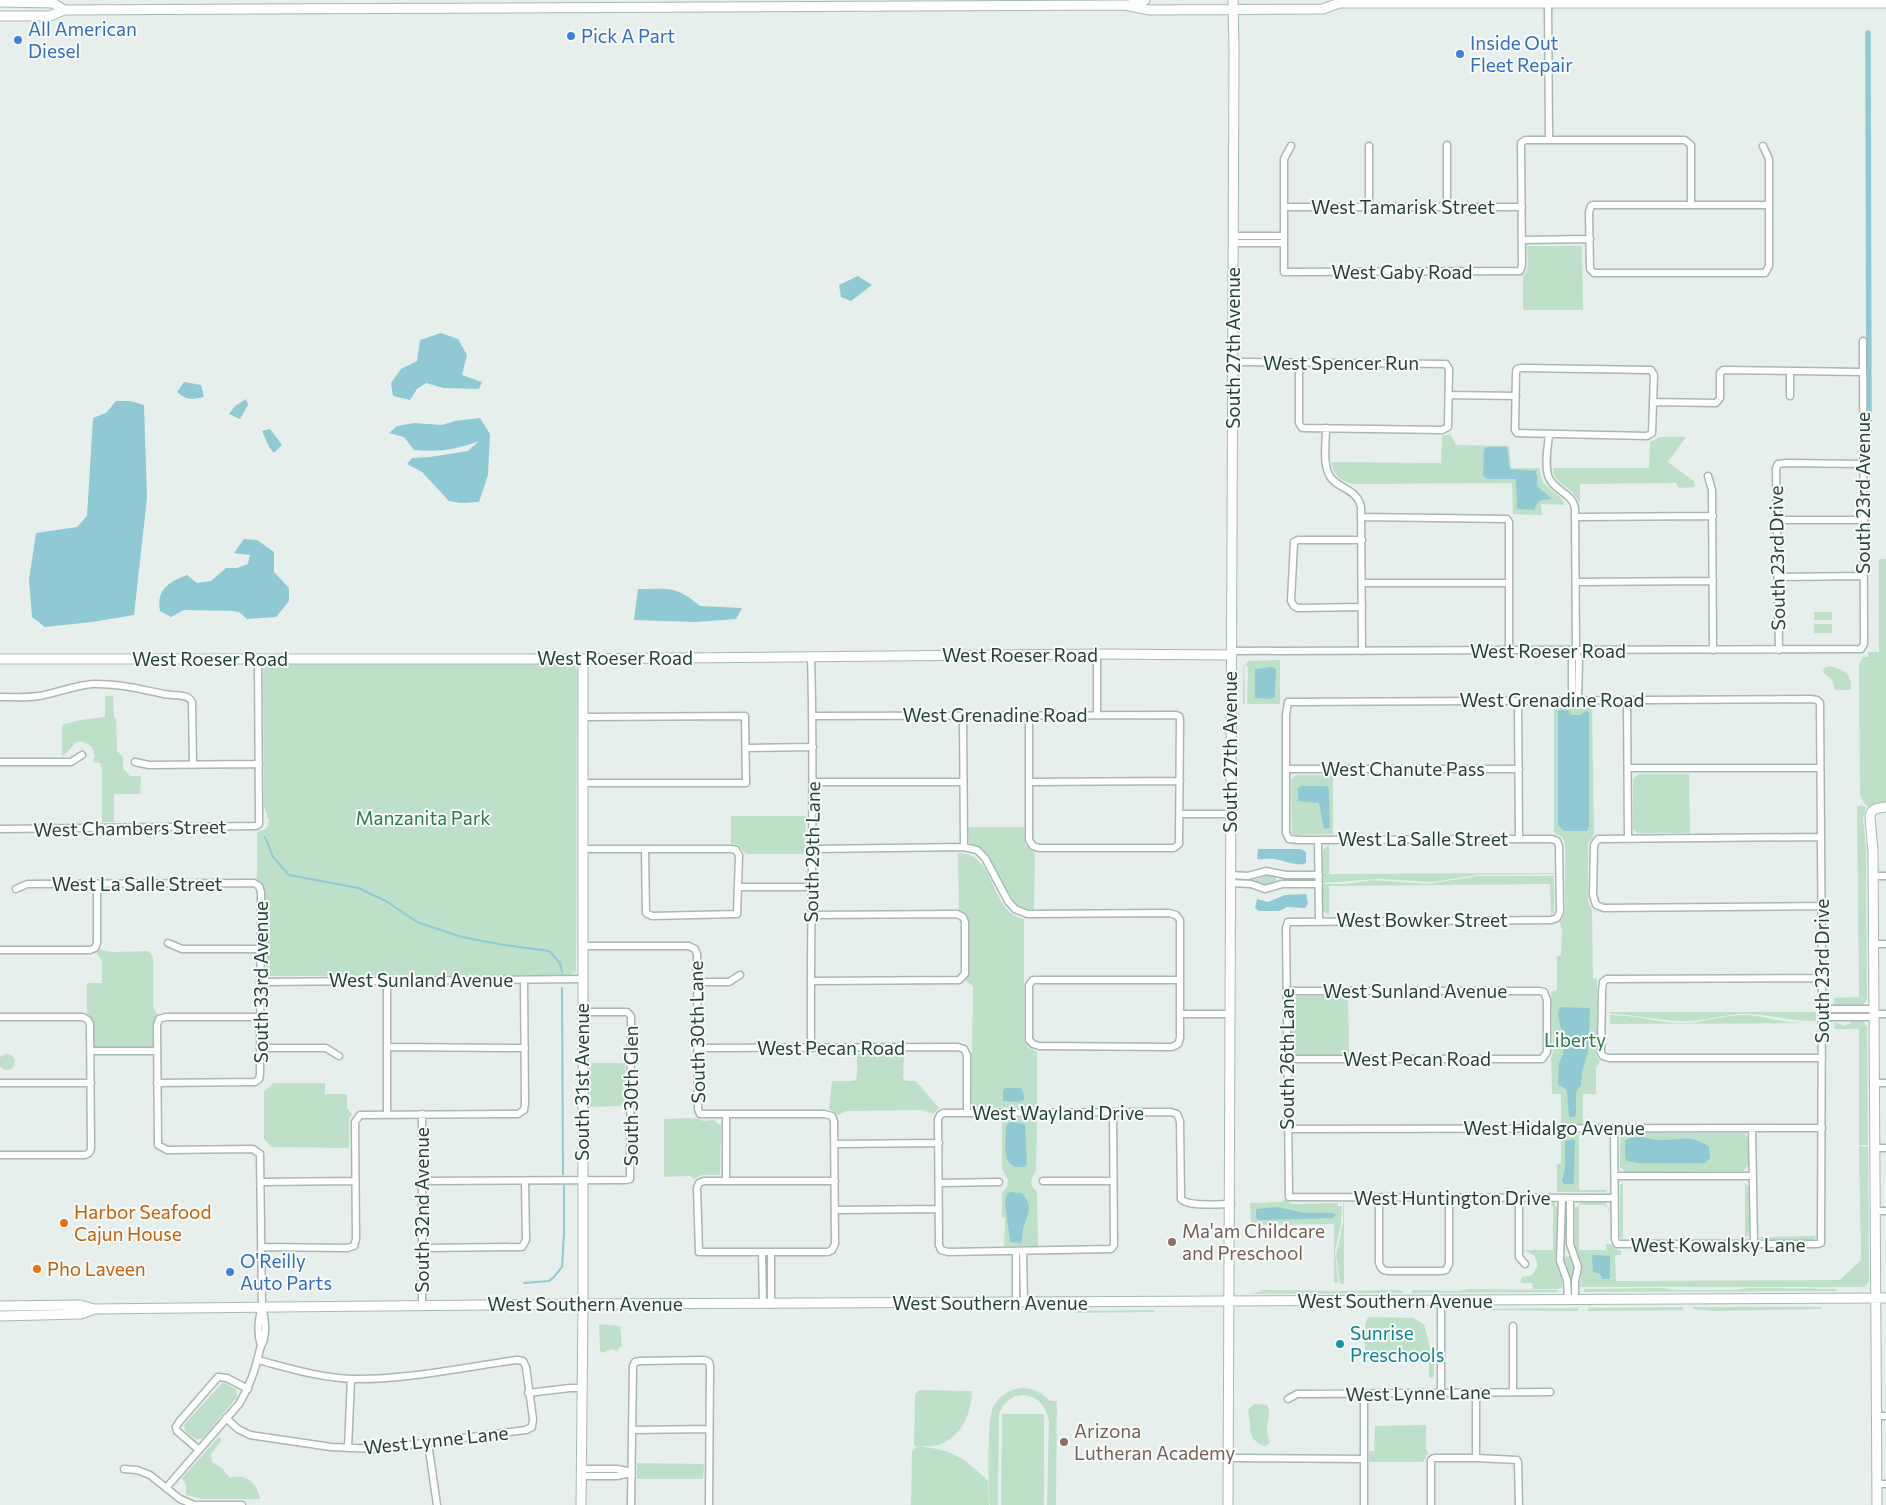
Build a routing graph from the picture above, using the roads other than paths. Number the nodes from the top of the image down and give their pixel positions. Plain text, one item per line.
1 (1145, 0) edge
2 (0, 2) edge
3 (1334, 2) edge
4 (1886, 2) edge
5 (1232, 4) edge
6 (1548, 4) junction
7 (1129, 5) junction
8 (64, 10) junction
9 (0, 16) edge
10 (1549, 140) junction
11 (1447, 145) dead end
12 (1291, 146) dead end
13 (1369, 146) dead end
14 (1763, 146) dead end
15 (1691, 205) junction
16 (1769, 205) junction
17 (1284, 207) junction
18 (1369, 207) junction
19 (1448, 207) junction
20 (1522, 207) junction
21 (1233, 239) junction
22 (1590, 239) junction
23 (1284, 240) junction
24 (1522, 240) junction
25 (1863, 342) dead end
26 (1233, 362) junction
27 (1299, 362) junction
28 (1790, 372) junction
29 (1863, 372) junction
30 (1449, 395) junction
31 (1516, 396) junction
32 (1790, 396) dead end
33 (1653, 402) junction
34 (1326, 428) junction
35 (1549, 434) junction
36 (1864, 464) junction
37 (1708, 476) dead end
38 (1713, 516) junction
39 (1362, 517) junction
40 (1575, 517) junction
41 (1776, 520) junction
42 (1864, 520) junction
43 (1362, 540) junction
44 (1864, 576) junction
45 (1778, 577) junction
46 (1713, 581) junction
47 (1576, 582) junction
48 (1362, 583) junction
49 (1509, 583) junction
50 (1362, 607) junction
51 (1863, 645) joint
52 (1713, 650) junction
53 (1779, 650) junction
54 (1362, 651) junction
55 (1510, 651) junction
56 (1576, 651) junction
57 (1231, 653) junction
58 (1097, 654) junction
59 (811, 657) junction
60 (0, 659) edge
61 (258, 659) junction
62 (583, 659) junction
63 (0, 697) edge
64 (1627, 700) junction
65 (1817, 700) joint
66 (1518, 701) junction
67 (1575, 701) junction
68 (963, 715) junction
69 (1029, 715) junction
70 (1097, 715) junction
71 (812, 716) junction
72 (583, 717) junction
73 (812, 747) junction
74 (746, 748) junction
75 (82, 755) dead end
76 (0, 762) edge
77 (135, 762) dead end
78 (259, 764) junction
79 (193, 765) junction
80 (1628, 768) junction
81 (1820, 768) junction
82 (1287, 769) junction
83 (1518, 769) junction
84 (1180, 781) junction
85 (812, 782) junction
86 (963, 782) junction
87 (1029, 782) junction
88 (582, 783) junction
89 (1886, 807) edge
90 (1180, 814) junction
91 (1230, 814) junction
92 (0, 830) edge
93 (1821, 837) junction
94 (1519, 838) junction
95 (1628, 838) junction
96 (1318, 840) junction
97 (964, 847) junction
98 (645, 849) junction
99 (813, 849) junction
100 (582, 850) junction
101 (1319, 875) junction
102 (1873, 876) junction
103 (1886, 876) edge
104 (1230, 879) junction
105 (97, 884) junction
106 (1319, 884) junction
107 (259, 886) joint
108 (739, 887) junction
109 (812, 887) junction
110 (16, 889) dead end
111 (1822, 906) junction
112 (811, 915) junction
113 (1557, 918) joint
114 (1319, 920) junction
115 (1288, 922) joint
116 (168, 943) dead end
117 (1873, 944) junction
118 (1886, 944) edge
119 (583, 946) junction
120 (0, 950) edge
121 (261, 950) junction
122 (740, 975) dead end
123 (1822, 978) junction
124 (582, 979) junction
125 (387, 980) junction
126 (524, 980) junction
127 (1180, 980) junction
128 (811, 981) junction
129 (260, 982) junction
130 (697, 982) junction
131 (1287, 991) junction
132 (1822, 1009) junction
133 (582, 1012) junction
134 (1873, 1013) junction
135 (1180, 1014) junction
136 (1231, 1014) junction
137 (1886, 1014) edge
138 (0, 1017) edge
139 (260, 1017) junction
140 (1822, 1017) junction
141 (387, 1047) junction
142 (260, 1048) junction
143 (525, 1048) junction
144 (698, 1048) junction
145 (811, 1048) junction
146 (91, 1051) junction
147 (157, 1051) junction
148 (339, 1056) dead end
149 (1546, 1056) joint
150 (1822, 1058) junction
151 (1287, 1060) junction
152 (0, 1083) edge
153 (91, 1083) junction
154 (157, 1083) junction
155 (1874, 1083) junction
156 (1886, 1083) edge
157 (1113, 1112) junction
158 (967, 1113) junction
159 (387, 1114) junction
160 (422, 1114) junction
161 (726, 1115) junction
162 (1614, 1128) junction
163 (1752, 1128) junction
164 (1822, 1128) junction
165 (1287, 1129) junction
166 (939, 1143) junction
167 (835, 1144) junction
168 (1874, 1148) junction
169 (1886, 1148) edge
170 (0, 1155) edge
171 (1614, 1176) junction
172 (1754, 1176) junction
173 (582, 1180) junction
174 (355, 1181) junction
175 (422, 1181) junction
176 (525, 1181) junction
177 (726, 1181) junction
178 (835, 1181) junction
179 (1042, 1181) dead end
180 (1113, 1181) junction
181 (261, 1182) junction
182 (1000, 1182) dead end
183 (939, 1183) junction
184 (1289, 1197) joint
185 (1449, 1197) junction
186 (1379, 1198) junction
187 (1519, 1198) junction
188 (1562, 1198) junction
189 (1570, 1198) junction
190 (1615, 1198) junction
191 (1231, 1204) junction
192 (939, 1209) junction
193 (835, 1210) junction
194 (1875, 1211) junction
195 (1886, 1211) edge
196 (1821, 1243) joint
197 (1754, 1244) junction
198 (262, 1247) junction
199 (422, 1248) junction
200 (762, 1252) junction
201 (770, 1252) junction
202 (1019, 1252) junction
203 (1525, 1264) dead end
204 (1876, 1298) junction
205 (1886, 1298) edge
206 (1441, 1300) junction
207 (1571, 1300) junction
208 (1020, 1302) junction
209 (1229, 1302) junction
210 (583, 1304) junction
211 (767, 1304) junction
212 (0, 1306) edge
213 (422, 1306) junction
214 (262, 1307) junction
215 (94, 1309) junction
216 (0, 1316) edge
217 (1513, 1326) dead end
218 (258, 1360) junction
219 (351, 1379) junction
220 (582, 1388) junction
221 (248, 1389) junction
222 (1476, 1392) junction
223 (1513, 1392) junction
224 (1550, 1392) dead end
225 (528, 1393) junction
226 (1364, 1393) junction
227 (1441, 1393) junction
228 (1288, 1399) dead end
229 (1881, 1416) edge
230 (226, 1418) junction
231 (709, 1429) junction
232 (632, 1430) junction
233 (428, 1443) junction
234 (348, 1448) junction
235 (199, 1450) junction
236 (1228, 1458) junction
237 (1476, 1458) junction
238 (1364, 1459) junction
239 (124, 1469) dead end
240 (632, 1472) junction
241 (581, 1473) junction
242 (1881, 1484) edge
243 (166, 1488) junction
244 (242, 1505) edge
245 (437, 1505) edge
246 (581, 1505) edge
247 (632, 1505) edge
248 (709, 1505) edge
249 (1228, 1505) edge
250 (1364, 1505) edge
251 (1430, 1505) edge
252 (1518, 1505) edge
253 (1877, 1505) edge

1 - 7 main road
2 - 8 main road
3 - 5 main road
3 - 6 main road
4 - 6 main road
5 - 7 main road
5 - 21 main road, South 27th Avenue
6 - 10 street
7 - 8 main road
8 - 9 main road
10 - 15 street
10 - 20 street
11 - 19 street
12 - 17 street
13 - 18 street
14 - 16 street
15 - 16 street
15 - 22 street
16 - 22 street
17 - 18 street, West Tamarisk Street
17 - 23 street
18 - 19 street, West Tamarisk Street
19 - 20 street, West Tamarisk Street
20 - 24 street
21 - 23 street
21 - 26 main road, South 27th Avenue
22 - 24 street
23 - 24 street, West Gaby Road
25 - 29 street, South 23rd Avenue
26 - 27 street, West Spencer Run
26 - 57 main road, South 27th Avenue
27 - 30 street, West Spencer Run
27 - 34 street
28 - 29 street
28 - 32 street
28 - 33 street
29 - 36 street, South 23rd Avenue
30 - 31 street
30 - 34 street
31 - 33 street
31 - 35 street
33 - 35 street
34 - 39 street
35 - 40 street
36 - 41 street, South 23rd Drive
36 - 42 street, South 23rd Avenue
37 - 38 street
38 - 40 street
38 - 46 street
39 - 43 street
39 - 49 street
40 - 47 street
41 - 42 street
41 - 45 street, South 23rd Drive
42 - 44 street, South 23rd Avenue
43 - 48 street
43 - 50 street
44 - 45 street
44 - 51 street, South 23rd Avenue
45 - 53 street, South 23rd Drive
46 - 47 street
46 - 52 street
47 - 56 street
48 - 49 street
48 - 50 street
49 - 55 street
50 - 54 street
51 - 53 street, West Roeser Road
52 - 53 street, West Roeser Road
52 - 56 street, West Roeser Road
54 - 55 street, West Roeser Road
54 - 57 street, West Roeser Road
55 - 56 street, West Roeser Road
56 - 67 street
57 - 58 main road, West Roeser Road
57 - 91 main road, South 27th Avenue
58 - 59 main road, West Roeser Road
58 - 70 street
59 - 62 main road, West Roeser Road
59 - 71 street, South 29th Lane
60 - 61 main road, West Roeser Road
61 - 62 main road, West Roeser Road
61 - 78 street
62 - 72 main road, South 31st Avenue
63 - 79 street
64 - 65 street, West Grenadine Road
64 - 67 street, West Grenadine Road
64 - 80 street
65 - 81 street, South 23rd Drive
66 - 67 street, West Grenadine Road
66 - 82 street, West Grenadine Road
66 - 83 street
68 - 69 street, West Grenadine Road
68 - 71 street, West Grenadine Road
68 - 86 street
69 - 70 street, West Grenadine Road
69 - 87 street
70 - 84 street, West Grenadine Road
71 - 73 street, South 29th Lane
72 - 74 street
72 - 88 main road, South 31st Avenue
73 - 74 street
73 - 85 street, South 29th Lane
74 - 88 street
75 - 76 street
77 - 79 street
78 - 79 street
78 - 92 street, West Chambers Street
80 - 81 street
80 - 95 street
81 - 93 street, South 23rd Drive
82 - 83 street, West Chanute Pass
82 - 96 street, West La Salle Street
83 - 94 street
84 - 87 street
84 - 90 street
85 - 86 street
85 - 99 street, South 29th Lane
86 - 97 street
87 - 90 street
88 - 100 main road, South 31st Avenue
89 - 102 main road
90 - 91 street
91 - 104 main road, South 27th Avenue
93 - 95 street
93 - 111 street, South 23rd Drive
94 - 96 street, West La Salle Street
94 - 113 street, West La Salle Street
95 - 111 street
96 - 101 street
97 - 99 street
97 - 127 street
98 - 100 street
98 - 108 street
98 - 108 street
99 - 109 street, South 29th Lane
100 - 119 main road, South 31st Avenue
101 - 104 street
101 - 106 street
102 - 103 street
102 - 117 main road
104 - 106 street
104 - 136 main road, South 27th Avenue
105 - 107 street, West La Salle Street
105 - 110 street, West La Salle Street
105 - 120 street
106 - 114 street
107 - 121 street, South 33rd Avenue
108 - 109 street
109 - 112 street, South 29th Lane
111 - 123 street, South 23rd Drive
112 - 128 street, South 29th Lane
112 - 128 street
113 - 114 street, West Bowker Street
114 - 115 street, West Bowker Street
115 - 131 street, South 26th Lane
116 - 121 street
117 - 118 street
117 - 134 main road
119 - 124 main road, South 31st Avenue
119 - 130 street, South 30th Lane
121 - 129 street, South 33rd Avenue
122 - 130 street
123 - 132 street, South 23rd Drive
123 - 150 street
124 - 126 street, West Sunland Avenue
124 - 133 main road, South 31st Avenue
125 - 126 street, West Sunland Avenue
125 - 129 street, West Sunland Avenue
125 - 141 street
126 - 143 street
127 - 135 street
127 - 135 street
128 - 145 street, South 29th Lane
129 - 139 street, South 33rd Avenue
130 - 144 street, South 30th Lane
131 - 149 street, West Sunland Avenue
131 - 151 street, South 26th Lane
132 - 134 street
132 - 140 street, South 23rd Drive
133 - 173 main road, South 31st Avenue
133 - 173 street, South 30th Glen
134 - 137 street
134 - 140 street
134 - 155 main road
135 - 136 street
136 - 191 main road, South 27th Avenue
138 - 146 street
139 - 142 street, South 33rd Avenue
139 - 147 street
140 - 150 street, South 23rd Drive
141 - 143 street
141 - 159 street
142 - 148 street
142 - 154 street, South 33rd Avenue
143 - 160 street
144 - 145 street, West Pecan Road
144 - 161 street, South 30th Lane
145 - 158 street, West Pecan Road
146 - 147 street
146 - 153 street
147 - 154 street
149 - 151 street, West Pecan Road
150 - 164 street, South 23rd Drive
151 - 165 street, South 26th Lane
152 - 153 street
153 - 170 street
154 - 181 street
155 - 156 street
155 - 168 main road
157 - 158 street, West Wayland Drive
157 - 180 street
157 - 191 street, West Wayland Drive
158 - 166 street, West Wayland Drive
159 - 160 street
159 - 174 street
160 - 175 street, South 32nd Avenue
161 - 167 street
161 - 177 street, South 30th Lane
162 - 163 street, West Hidalgo Avenue
162 - 165 street, West Hidalgo Avenue
162 - 171 street
163 - 164 street, West Hidalgo Avenue
163 - 172 street
164 - 196 street, South 23rd Drive
165 - 184 street, South 26th Lane
166 - 167 street
166 - 183 street
167 - 178 street
168 - 169 street
168 - 194 main road
171 - 172 street
171 - 190 street
172 - 197 street
173 - 176 street
173 - 210 main road, South 31st Avenue
174 - 181 street
174 - 198 street
175 - 176 street
175 - 199 street, South 32nd Avenue
176 - 199 street
177 - 178 street
177 - 200 street
178 - 193 street
179 - 180 street
180 - 202 street
181 - 198 street
182 - 183 street
183 - 192 street
184 - 186 street, West Huntington Drive
185 - 186 street, West Huntington Drive
185 - 186 street
185 - 187 street, West Huntington Drive
187 - 188 street, West Huntington Drive
187 - 203 street
188 - 189 street, West Huntington Drive
188 - 207 street
189 - 190 street, West Huntington Drive
189 - 207 street
190 - 197 street, West Kowalsky Lane
191 - 209 main road, South 27th Avenue
192 - 193 street
192 - 202 street
193 - 201 street
194 - 195 street
194 - 204 main road
196 - 197 street, West Kowalsky Lane
198 - 214 street
199 - 213 street, South 32nd Avenue
200 - 201 street
200 - 211 street
201 - 211 street
202 - 208 street
204 - 205 main road, West Southern Avenue
204 - 207 main road, West Southern Avenue
204 - 229 main road
206 - 207 main road, West Southern Avenue
206 - 209 main road, West Southern Avenue
206 - 227 street
208 - 209 main road, West Southern Avenue
208 - 211 main road, West Southern Avenue
209 - 236 main road, South 27th Avenue
210 - 211 main road, West Southern Avenue
210 - 213 main road, West Southern Avenue
210 - 220 main road, South 31st Avenue
212 - 215 main road, West Southern Avenue
213 - 214 main road, West Southern Avenue
214 - 215 main road, West Southern Avenue
214 - 218 street
215 - 216 main road, West Southern Avenue
217 - 223 street
218 - 219 street
218 - 221 street
219 - 225 street
219 - 234 street
220 - 225 street
220 - 241 main road, South 31st Avenue
221 - 230 street
221 - 235 street
222 - 223 street, West Lynne Lane
222 - 227 street, West Lynne Lane
222 - 237 street
223 - 224 street, West Lynne Lane
225 - 233 street, West Lynne Lane
226 - 227 street, West Lynne Lane
226 - 228 street, West Lynne Lane
226 - 238 street
229 - 242 main road
230 - 234 street, West Lynne Lane
230 - 235 street
231 - 232 street
231 - 232 street
231 - 248 street
232 - 240 street
233 - 234 street, West Lynne Lane
233 - 245 street
235 - 243 street
236 - 238 street
236 - 249 main road, South 27th Avenue
237 - 251 street
237 - 252 street
238 - 250 street
239 - 243 street
240 - 241 street
240 - 247 street
241 - 246 main road, South 31st Avenue
242 - 253 main road
243 - 244 street

